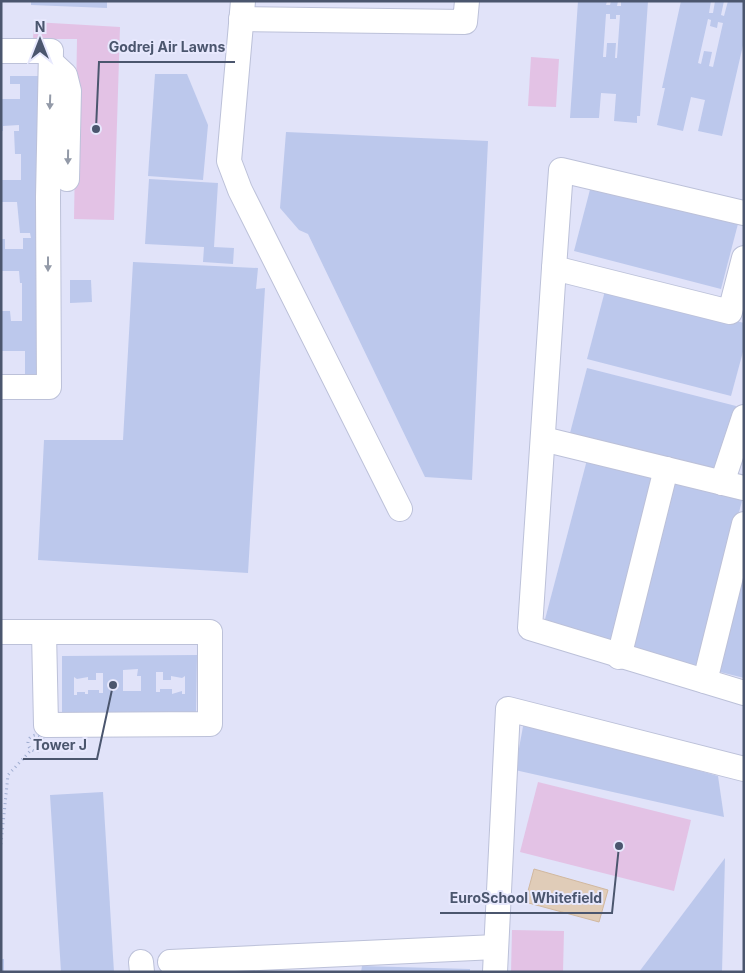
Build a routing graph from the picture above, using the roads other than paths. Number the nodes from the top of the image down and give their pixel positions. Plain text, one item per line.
1 (467, 1) edge
2 (242, 10) edge
3 (360, 11) edge
4 (1, 51) edge
5 (52, 62) junction
6 (67, 179) dead end
7 (744, 213) edge
8 (744, 258) edge
9 (554, 268) junction
10 (1, 387) edge
11 (744, 417) edge
12 (543, 439) junction
13 (666, 469) junction
14 (733, 485) edge
15 (400, 509) dead end
16 (744, 524) edge
17 (1, 632) edge
18 (44, 632) junction
19 (619, 657) junction
20 (705, 681) junction
21 (744, 693) edge
22 (744, 769) edge
23 (496, 947) junction
24 (170, 962) dead end
25 (495, 972) edge

1 - 3 lane
2 - 3 lane
2 - 15 lane
4 - 5 lane
5 -> 6 lane
5 -> 10 lane
7 - 9 lane
8 - 9 lane
9 - 12 lane
11 - 14 lane
12 - 13 lane
12 - 19 lane
13 - 14 lane
13 - 19 lane
16 - 20 lane
17 - 18 lane
18 - 18 lane
19 - 20 lane
20 - 21 lane
22 - 23 lane
23 - 24 lane
23 - 25 lane

